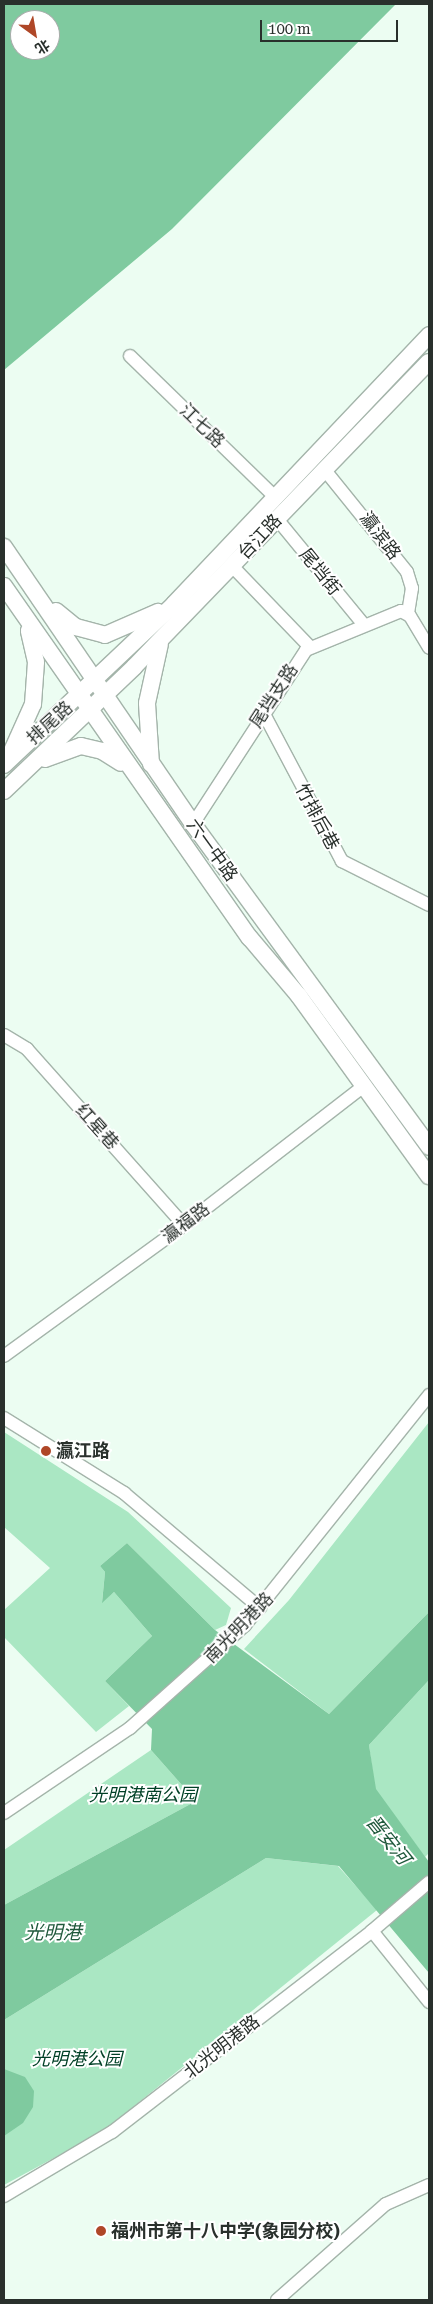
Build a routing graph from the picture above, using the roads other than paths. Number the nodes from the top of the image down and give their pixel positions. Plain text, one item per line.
1 (429, 335) edge
2 (130, 356) dead end
3 (429, 362) edge
4 (324, 469) junction
5 (274, 496) junction
6 (277, 518) junction
7 (4, 547) edge
8 (233, 567) junction
9 (4, 586) edge
10 (38, 595) junction
11 (174, 604) junction
12 (18, 608) junction
13 (408, 613) junction
14 (364, 625) junction
15 (168, 633) junction
16 (310, 647) junction
17 (429, 648) edge
18 (101, 688) junction
19 (84, 704) junction
20 (262, 712) junction
21 (5, 764) edge
22 (151, 764) junction
23 (133, 774) junction
24 (18, 777) junction
25 (4, 791) edge
26 (193, 824) junction
27 (429, 905) edge
28 (4, 1035) edge
29 (364, 1086) junction
30 (428, 1142) edge
31 (429, 1176) edge
32 (184, 1225) junction
33 (4, 1356) edge
34 (429, 1395) edge
35 (4, 1418) edge
36 (260, 1608) junction
37 (4, 1813) edge
38 (429, 1882) edge
39 (372, 1932) junction
40 (429, 2002) edge
41 (429, 2184) edge
42 (4, 2196) edge
43 (277, 2300) edge

1 - 5 main road, 台江路
2 - 5 street, 江七路
3 - 4 main road, 台江路
4 - 6 main road, 台江路
4 - 13 street, 瀛滨路
5 - 11 main road, 台江路
6 - 8 main road, 台江路
6 - 14 street, 尾垱街
7 - 10 main road, 六一中路
8 - 15 main road, 台江路
8 - 16 street
9 - 12 main road, 六一中路
10 - 11 main road
10 - 18 main road, 六一中路
11 - 18 main road, 台江路
12 - 19 main road, 六一中路
12 - 21 main road
13 - 14 street, 尾垱支路
13 - 17 street
14 - 16 street, 尾垱支路
15 - 18 main road, 台江路
15 - 22 main road
16 - 20 street, 尾垱支路
18 - 19 main road, 排尾路
18 - 22 main road, 六一中路
19 - 21 main road, 排尾路
19 - 23 main road, 六一中路
19 - 24 main road, 排尾路
20 - 26 street, 尾垱支路
20 - 27 street, 竹排后巷
22 - 26 main road, 六一中路
23 - 24 main road
23 - 29 main road, 六一中路
24 - 25 main road, 排尾路
26 - 30 main road, 六一中路
28 - 32 street, 红星巷
29 - 31 main road, 六一中路
29 - 32 street, 瀛福路
32 - 33 street, 瀛福路
34 - 36 street, 南光明港路
35 - 36 street
36 - 37 street, 南光明港路
38 - 39 street, 北光明港路
39 - 40 street
39 - 42 street, 北光明港路
41 - 43 street

